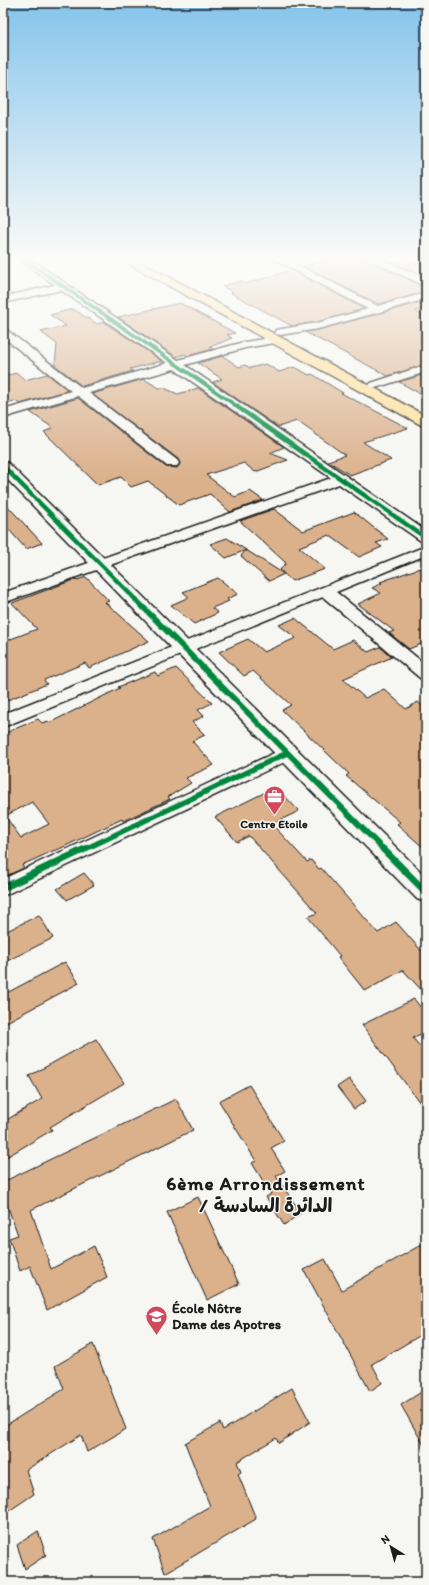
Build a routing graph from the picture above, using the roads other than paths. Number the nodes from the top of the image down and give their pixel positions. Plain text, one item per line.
1 (129, 331) edge
2 (260, 331) edge
3 (270, 331) edge
4 (299, 331) edge
5 (309, 331) edge
6 (4, 333) dead end
7 (264, 333) junction
8 (279, 336) junction
9 (294, 339) junction
10 (244, 345) junction
11 (178, 365) junction
12 (426, 368) edge
13 (375, 385) junction
14 (80, 392) junction
15 (426, 413) edge
16 (3, 414) edge
17 (426, 422) edge
18 (172, 463) dead end
19 (3, 466) edge
20 (340, 479) junction
21 (426, 538) edge
22 (426, 550) edge
23 (101, 564) junction
24 (325, 591) junction
25 (3, 598) edge
26 (183, 649) junction
27 (426, 674) edge
28 (3, 721) edge
29 (287, 753) junction
30 (3, 888) edge
31 (426, 892) edge

1 - 11 street
2 - 7 main road
3 - 8 main road
4 - 8 street
5 - 9 street
6 - 14 street
7 - 8 main road
7 - 10 street
8 - 9 main road
8 - 10 street
8 - 17 main road
9 - 13 main road
10 - 11 street
11 - 14 street
11 - 20 street
12 - 13 street
13 - 15 main road
14 - 16 street
14 - 18 street
19 - 23 street
20 - 21 street
20 - 23 street
22 - 24 street
23 - 25 street
23 - 26 street
24 - 26 street
24 - 27 street
26 - 28 street
26 - 29 street
29 - 30 street
29 - 31 street

